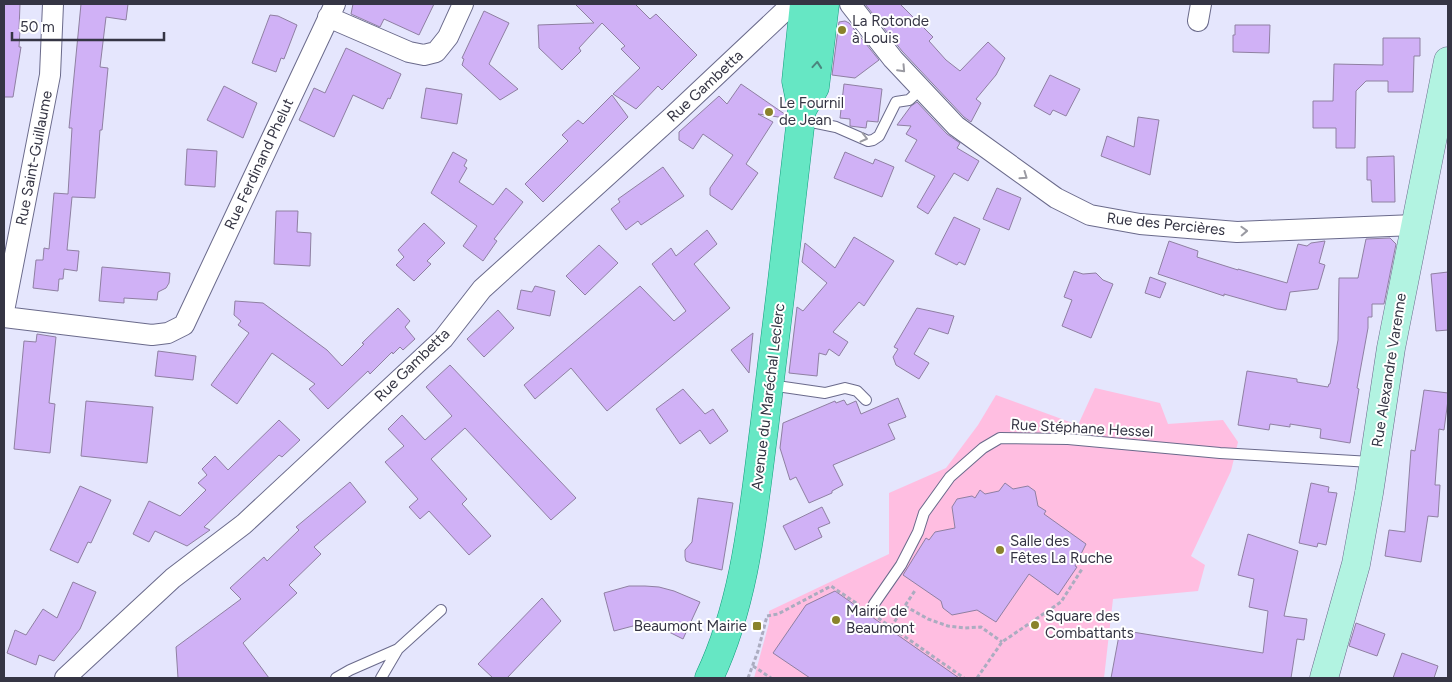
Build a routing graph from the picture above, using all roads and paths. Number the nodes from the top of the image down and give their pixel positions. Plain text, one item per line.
1 (53, 4) edge
2 (463, 4) edge
3 (792, 4) edge
4 (804, 4) edge
5 (825, 4) edge
6 (850, 4) edge
7 (331, 10) edge
8 (772, 23) junction
9 (801, 34) junction
10 (1448, 61) edge
11 (921, 89) junction
12 (802, 115) junction
13 (1415, 225) junction
14 (4, 311) edge
15 (4, 318) edge
16 (770, 384) junction
17 (866, 400) dead end
18 (1374, 462) junction
19 (1082, 569) dead end
20 (916, 589) dead end
21 (874, 604) dead end
22 (861, 606) dead end
23 (905, 606) junction
24 (441, 610) dead end
25 (876, 617) dead end
26 (891, 628) junction
27 (1002, 642) junction
28 (398, 648) junction
29 (753, 666) junction
30 (66, 678) edge
31 (336, 678) edge
32 (381, 678) edge
33 (709, 678) edge
34 (748, 678) edge
35 (771, 678) edge
36 (964, 678) edge
37 (977, 678) edge
38 (1324, 678) edge

1 - 14 street, Rue Saint-Guillaume
2 - 7 street
3 - 8 street, Rue Gambetta
4 - 9 main road, Avenue du Maréchal Leclerc
12 -> 5 main road, Avenue du Maréchal Leclerc
6 -> 11 street, Rue des Percières
7 - 15 street, Rue Ferdinand Phelut
8 - 9 street
8 - 30 street, Rue Gambetta
9 - 12 main road, Avenue du Maréchal Leclerc
10 - 13 main road, Rue Alexandre Varenne
12 -> 11 lane
11 -> 13 street, Rue des Percières
12 - 16 main road, Avenue du Maréchal Leclerc
13 - 18 main road, Rue Alexandre Varenne
16 - 17 lane
16 - 33 main road, Avenue du Maréchal Leclerc
18 - 21 lane, Rue Stéphane Hessel
18 - 38 main road, Rue Alexandre Varenne
19 - 27 path
20 - 23 path
22 - 29 path
23 - 26 path
23 - 27 path
24 - 28 lane
25 - 26 path
26 - 36 path
27 - 37 path
28 - 31 lane
28 - 32 lane
29 - 34 path
29 - 35 path

